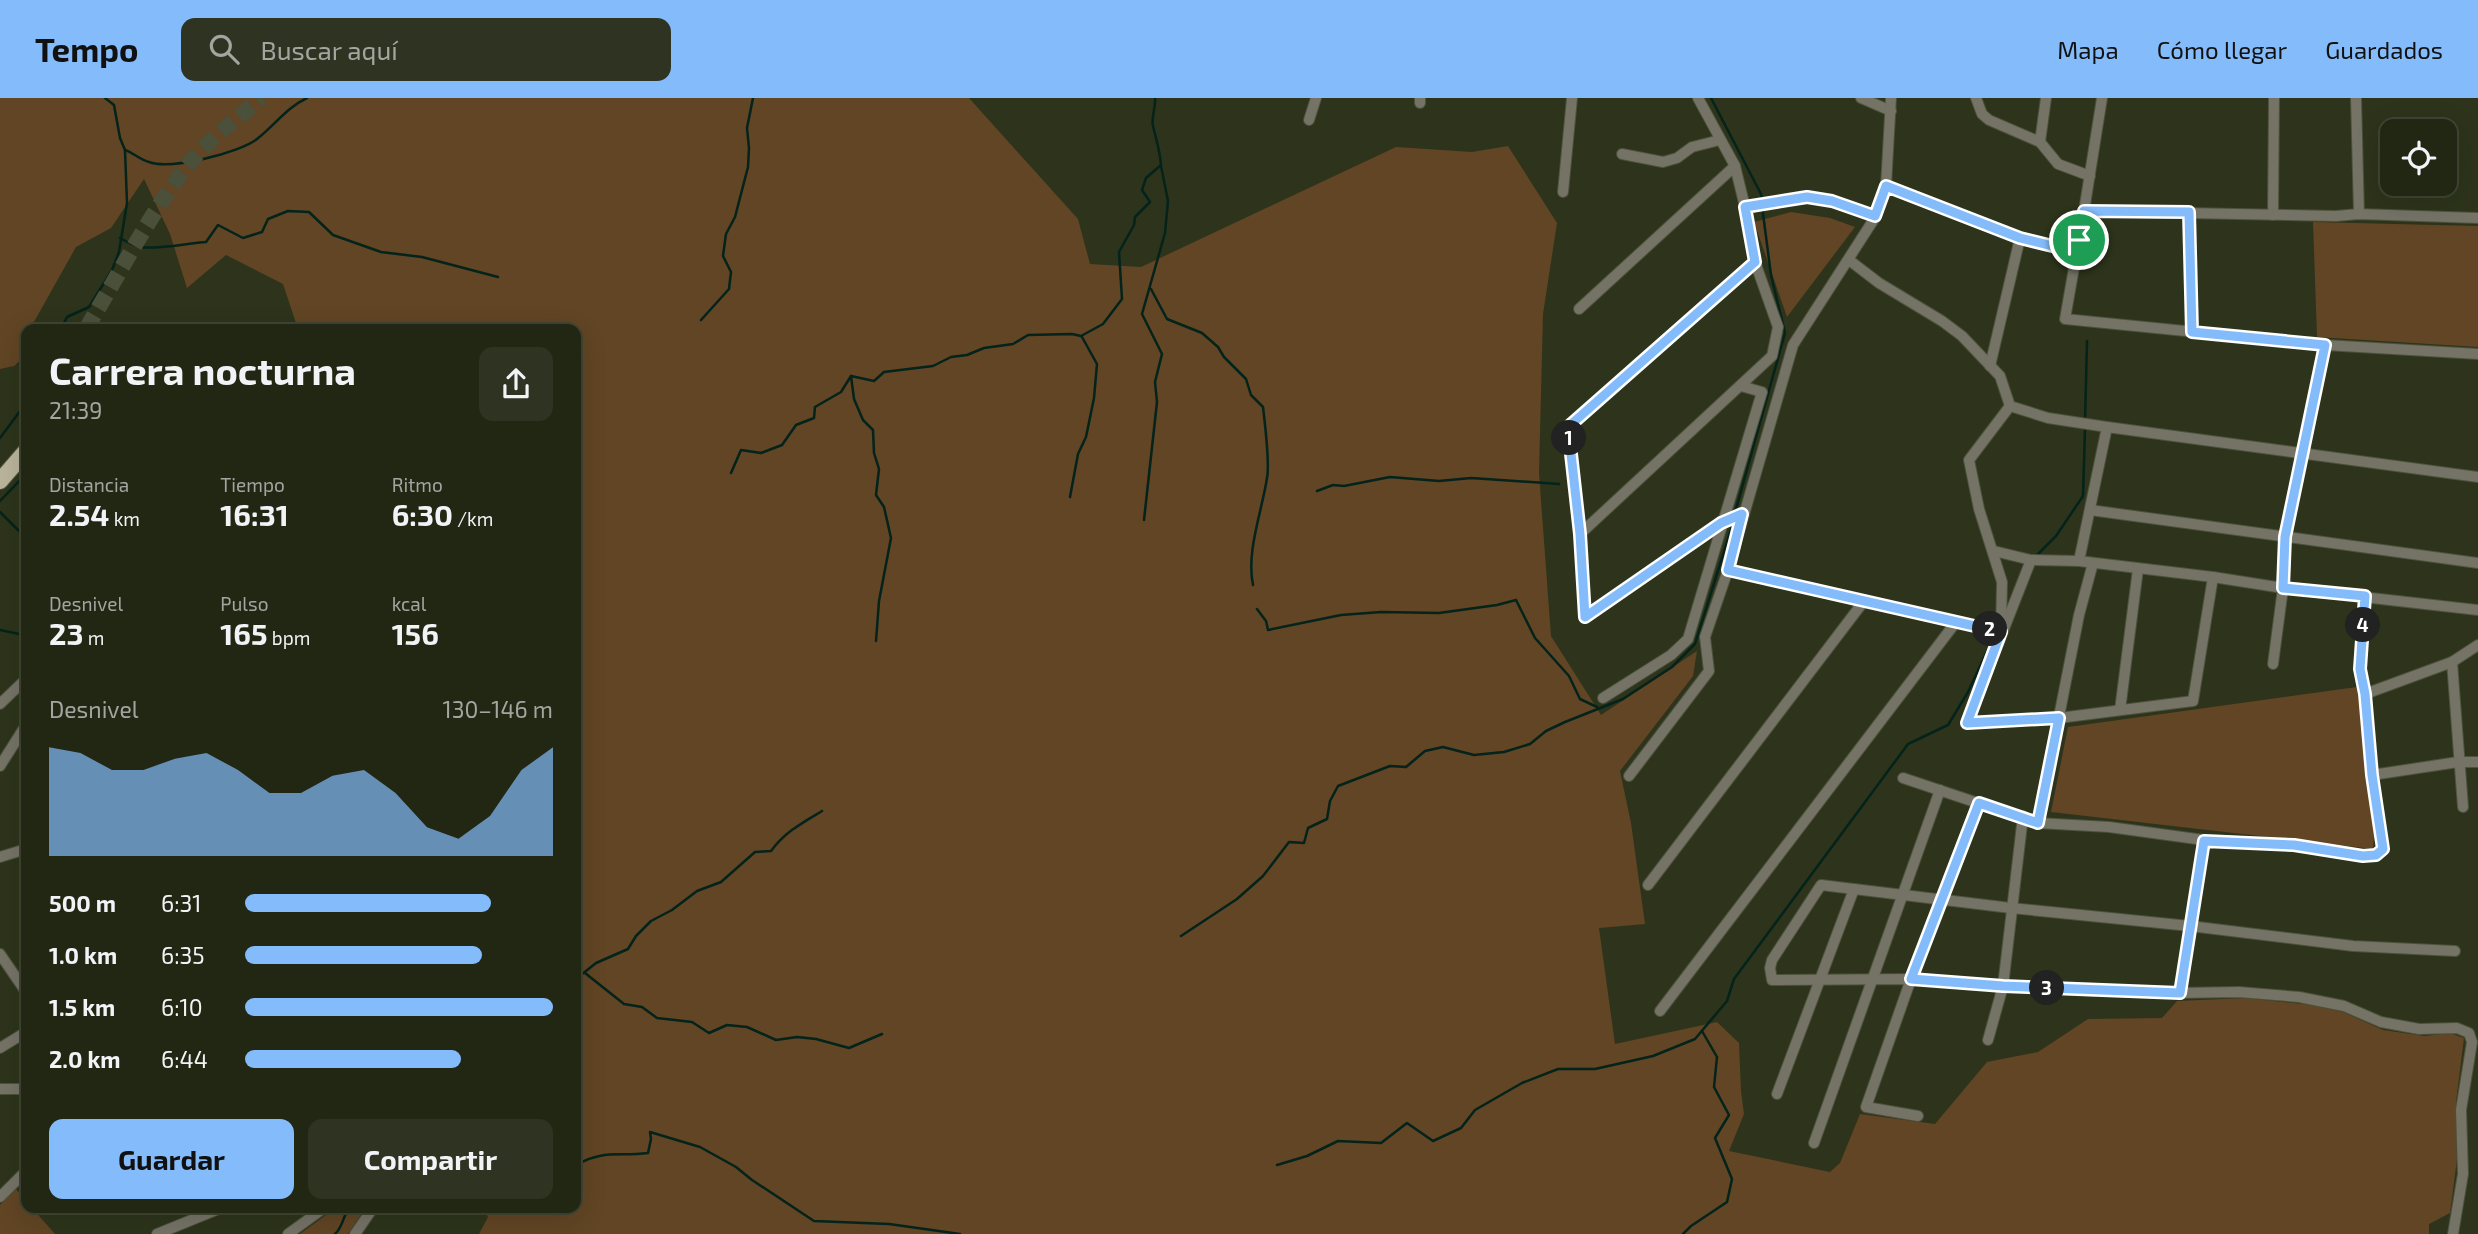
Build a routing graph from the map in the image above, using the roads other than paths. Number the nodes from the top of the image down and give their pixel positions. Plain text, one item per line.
1 (1316, 98) edge
2 (1572, 98) edge
3 (1698, 98) edge
4 (1861, 98) edge
5 (1891, 98) edge
6 (1976, 98) edge
7 (2046, 98) edge
8 (2102, 98) edge
9 (2274, 98) edge
10 (2356, 98) edge
11 (1891, 111) junction
12 (1309, 120) dead end
13 (1720, 140) junction
14 (2040, 142) junction
15 (1622, 153) dead end
16 (1735, 166) junction
17 (2090, 176) junction
18 (1886, 186) junction
19 (1563, 192) dead end
20 (1745, 207) junction
21 (2084, 211) junction
22 (2189, 212) junction
23 (2359, 214) junction
24 (2273, 215) junction
25 (1875, 216) junction
26 (2478, 218) edge
27 (2020, 238) junction
28 (2077, 252) junction
29 (1849, 260) junction
30 (1755, 262) junction
31 (1578, 309) dead end
32 (2192, 332) junction
33 (2325, 345) junction
34 (2478, 354) edge
35 (1990, 366) junction
36 (1741, 386) junction
37 (2010, 406) junction
38 (2107, 427) junction
39 (2302, 453) junction
40 (21, 457) edge
41 (2478, 477) edge
42 (0, 481) edge
43 (2090, 510) junction
44 (1742, 514) junction
45 (1723, 522) junction
46 (1580, 534) junction
47 (2285, 537) junction
48 (1994, 551) junction
49 (2031, 560) junction
50 (2079, 561) junction
51 (2092, 563) junction
52 (2478, 563) edge
53 (2138, 569) junction
54 (1728, 570) junction
55 (2213, 577) junction
56 (2283, 588) junction
57 (2365, 596) junction
58 (1864, 601) junction
59 (2478, 610) edge
60 (1955, 622) junction
61 (2001, 632) junction
62 (2478, 645) edge
63 (2452, 662) junction
64 (2273, 664) dead end
65 (21, 684) edge
66 (2365, 694) junction
67 (1603, 698) dead end
68 (0, 704) edge
69 (2120, 710) junction
70 (2059, 718) junction
71 (21, 733) edge
72 (2458, 762) junction
73 (2478, 762) edge
74 (0, 766) edge
75 (2372, 775) junction
76 (1629, 776) dead end
77 (1903, 778) dead end
78 (1940, 790) junction
79 (1979, 803) junction
80 (2463, 807) dead end
81 (2023, 816) junction
82 (2038, 823) junction
83 (2204, 841) junction
84 (21, 851) edge
85 (0, 857) edge
86 (1648, 886) dead end
87 (1854, 890) junction
88 (1902, 895) junction
89 (1941, 900) junction
90 (2011, 908) junction
91 (2190, 926) junction
92 (2455, 951) dead end
93 (0, 954) edge
94 (1911, 979) junction
95 (1821, 980) junction
96 (1872, 980) junction
97 (21, 985) edge
98 (2003, 986) junction
99 (2180, 993) junction
100 (1660, 1011) dead end
101 (21, 1035) edge
102 (1988, 1040) dead end
103 (0, 1048) edge
104 (21, 1088) edge
105 (0, 1089) edge
106 (1777, 1094) dead end
107 (1918, 1116) dead end
108 (1814, 1143) dead end
109 (21, 1176) edge
110 (0, 1197) edge
111 (209, 1213) edge
112 (317, 1213) edge
113 (370, 1213) edge
114 (157, 1234) edge
115 (288, 1234) edge
116 (355, 1234) edge
117 (2452, 1234) edge

1 - 12 street
2 - 19 street
3 - 13 street
4 - 11 street
5 - 11 street
6 - 14 street
7 - 14 street
8 - 17 street
9 - 24 street
10 - 23 street
11 - 18 street
13 - 15 street
13 - 16 street
14 - 17 street
16 - 20 street
16 - 31 street
17 - 21 street
18 - 25 street
18 - 27 street
20 - 25 street
20 - 30 street
21 - 22 street
21 - 28 street
22 - 24 street
22 - 32 street
23 - 24 street
23 - 26 street
25 - 29 street
27 - 28 street
27 - 35 street
28 - 32 street
29 - 35 street
29 - 44 street
30 - 36 street
30 - 46 street
32 - 33 street
33 - 34 street
33 - 39 street
35 - 37 street
36 - 45 street
36 - 46 street
37 - 38 street
37 - 48 street
38 - 39 street
38 - 43 street
39 - 41 street
39 - 47 street
40 - 42 main road
43 - 47 street
43 - 50 street
44 - 45 street
44 - 54 street
45 - 46 street
45 - 67 street
47 - 52 street
47 - 56 street
48 - 49 street
48 - 61 street
49 - 50 street
49 - 61 street
50 - 51 street
51 - 53 street
51 - 70 street
53 - 55 street
53 - 69 street
54 - 58 street
54 - 76 street
55 - 56 street
55 - 69 street
56 - 57 street
56 - 64 street
57 - 59 street
57 - 66 street
58 - 60 street
58 - 86 street
60 - 61 street
60 - 100 street
61 - 70 street
62 - 63 street
63 - 66 street
63 - 72 street
65 - 68 street
66 - 75 street
69 - 70 street
70 - 82 street
71 - 74 street
72 - 73 street
72 - 75 street
72 - 80 street
75 - 83 street
77 - 78 street
78 - 79 street
78 - 88 street
79 - 81 street
79 - 89 street
81 - 82 street
81 - 90 street
82 - 83 street
83 - 91 street
84 - 85 street
87 - 88 street
87 - 95 street
87 - 95 street
88 - 89 street
88 - 96 street
89 - 90 street
89 - 94 street
90 - 91 street
90 - 98 street
91 - 92 street
91 - 99 street
93 - 97 street
94 - 96 street
94 - 98 street
94 - 107 street
95 - 96 street
95 - 106 street
96 - 108 street
98 - 99 street
98 - 102 street
99 - 117 street
101 - 103 street
104 - 105 street
109 - 110 street
111 - 114 street
112 - 115 street
113 - 116 street

